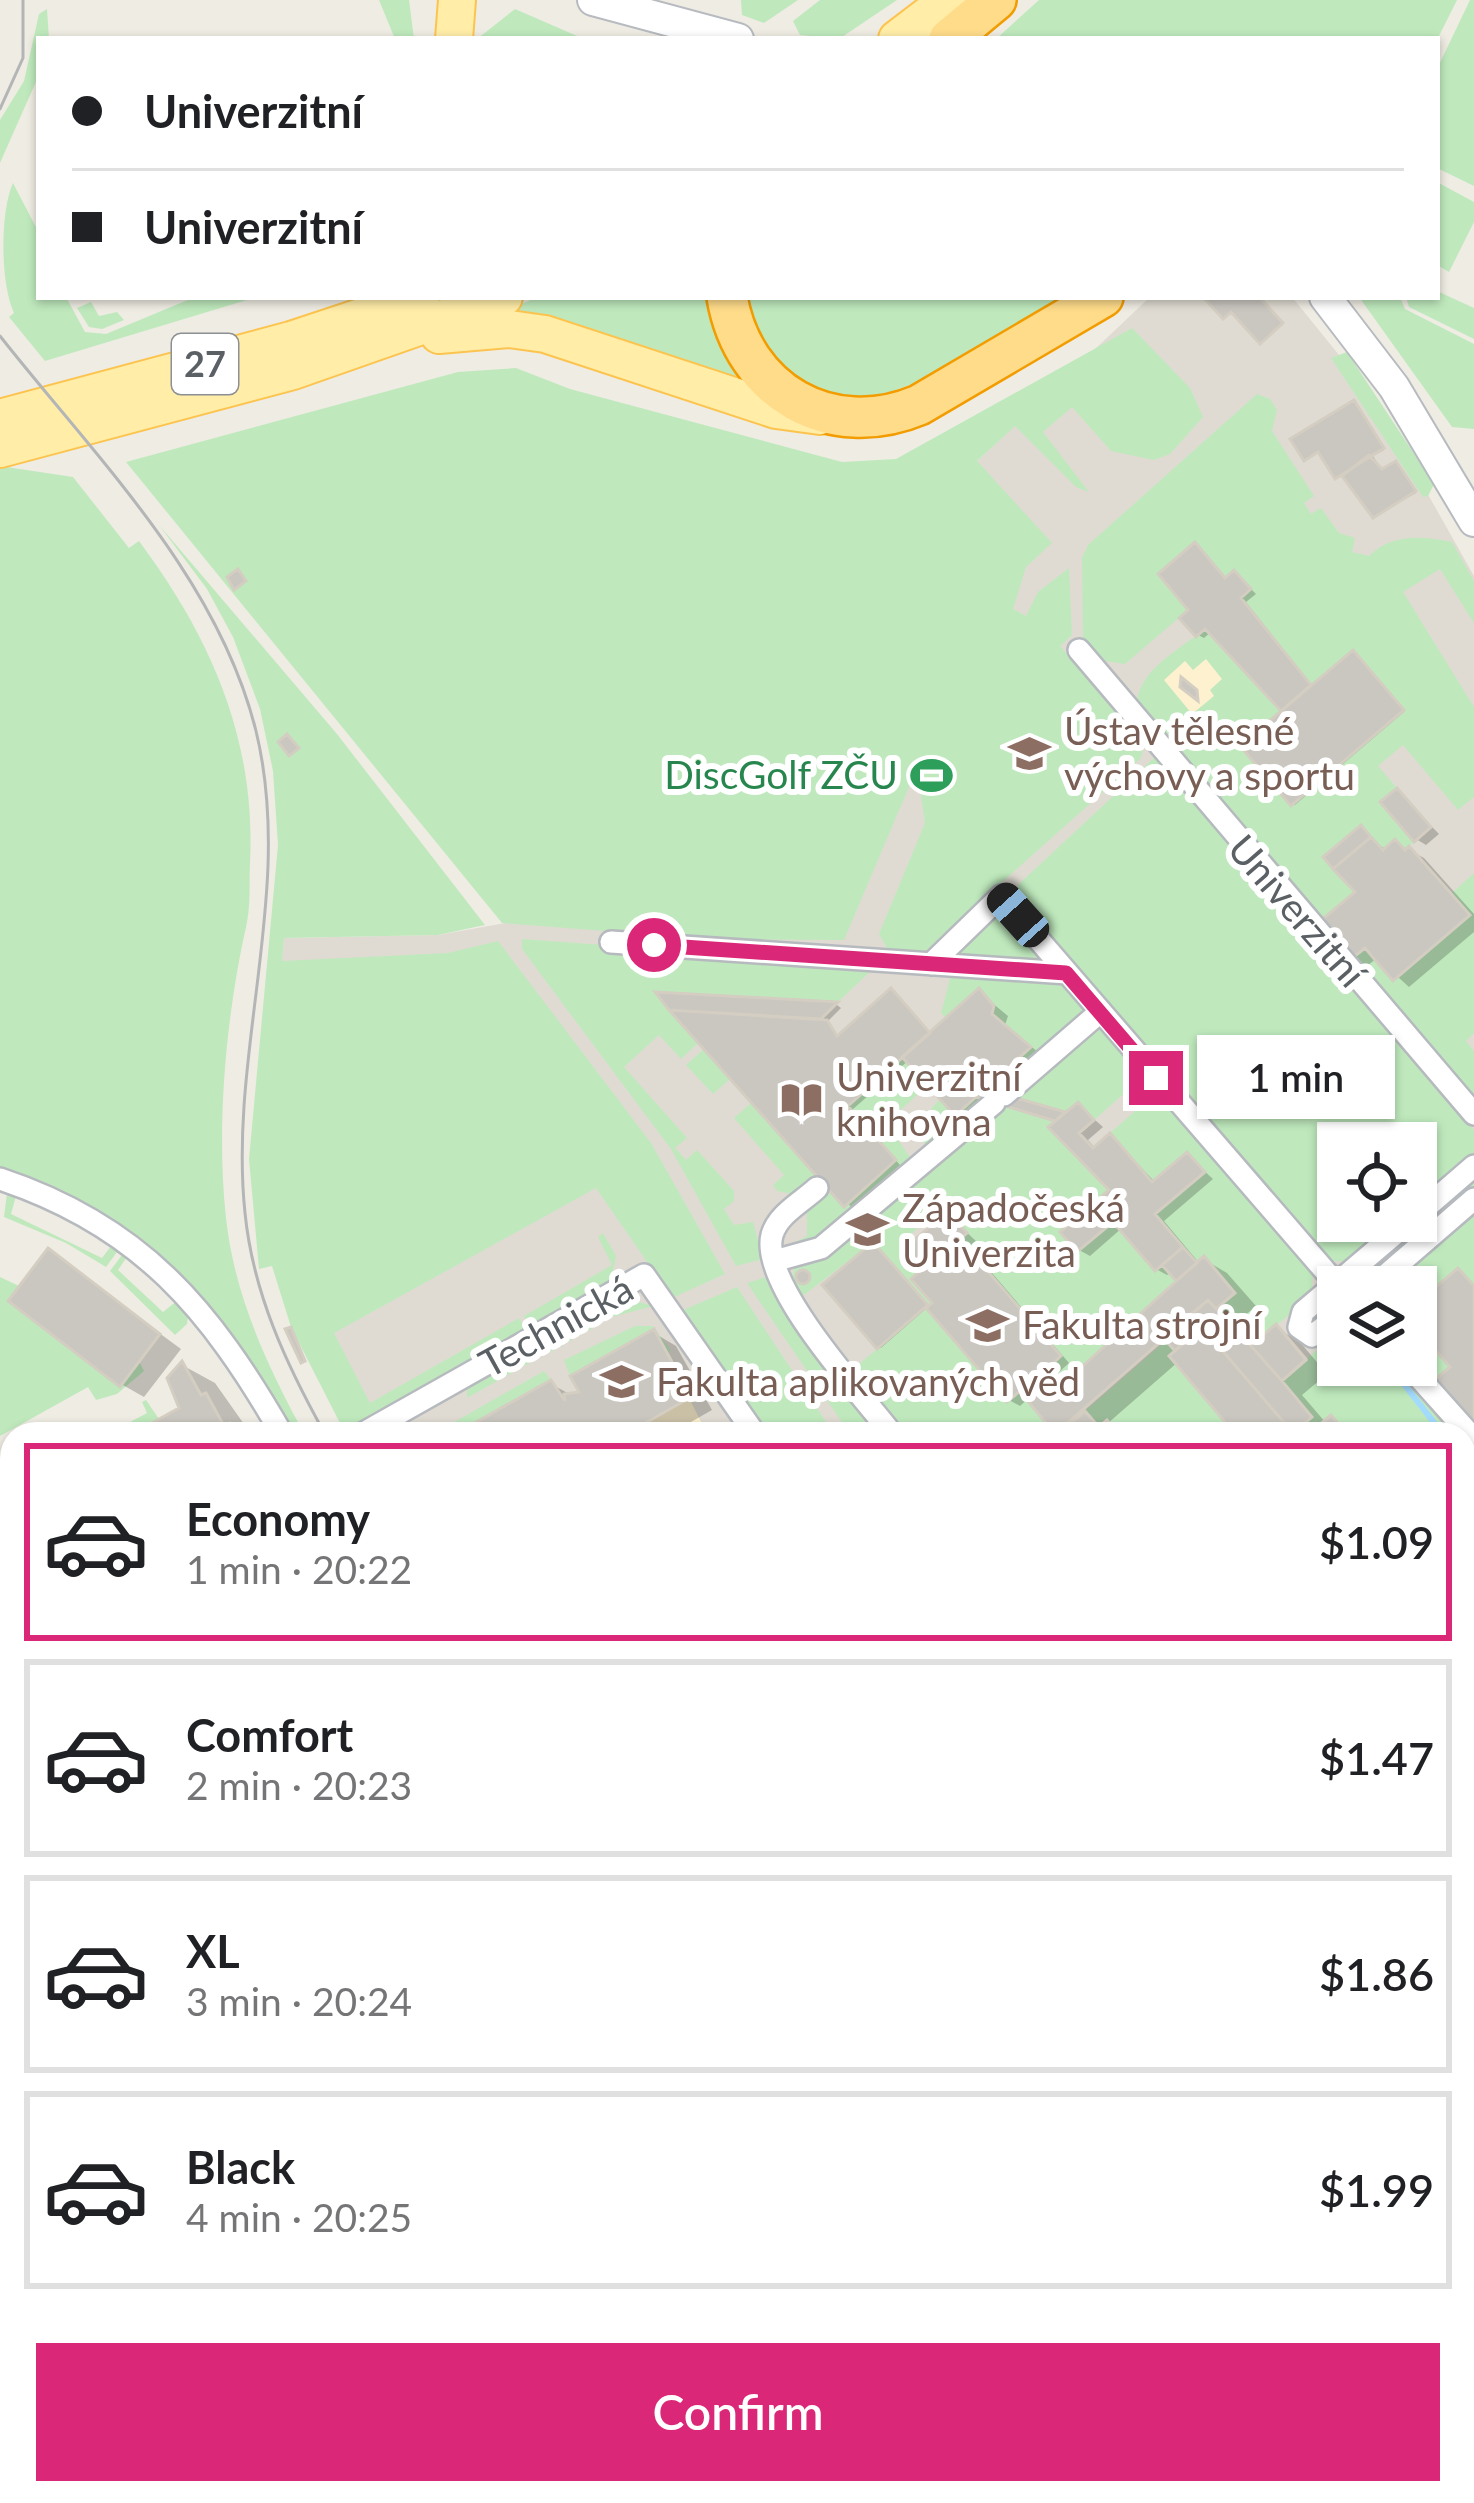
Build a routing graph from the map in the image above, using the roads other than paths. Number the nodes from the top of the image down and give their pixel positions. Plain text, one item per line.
1 (457, 0) edge
2 (593, 0) edge
3 (948, 0) edge
4 (996, 0) edge
5 (454, 36) edge
6 (727, 36) edge
7 (901, 36) edge
8 (953, 36) edge
9 (386, 300) edge
10 (412, 300) edge
11 (496, 300) edge
12 (728, 300) edge
13 (1098, 300) edge
14 (1327, 300) edge
15 (359, 318) junction
16 (406, 335) junction
17 (820, 416) junction
18 (0, 418) edge
19 (0, 449) edge
20 (1469, 501) edge
21 (1079, 650) dead end
22 (611, 942) dead end
23 (931, 964) junction
24 (1066, 973) junction
25 (1100, 1012) junction
26 (1474, 1114) edge
27 (1474, 1166) edge
28 (0, 1179) edge
29 (817, 1188) dead end
30 (1437, 1198) edge
31 (1474, 1199) edge
32 (1387, 1242) edge
33 (774, 1261) junction
34 (1321, 1266) edge
35 (1360, 1266) edge
36 (1396, 1266) edge
37 (1317, 1302) edge
38 (1317, 1332) edge
39 (1427, 1386) edge
40 (275, 1422) edge
41 (383, 1422) edge
42 (747, 1422) edge
43 (883, 1422) edge
44 (1459, 1422) edge

1 - 5 main road
2 - 6 street
3 - 7 main road
4 - 8 highway
9 - 15 main road
10 - 15 main road, 27
11 - 16 main road, 27
12 - 17 highway
13 - 17 highway
14 - 20 street
15 - 18 main road, 27
16 - 17 main road
16 - 19 main road, 27
21 - 26 street, Univerzitní
22 - 23 street
23 - 24 street
23 - 24 street
24 - 25 street
25 - 33 street
25 - 34 street
27 - 30 street
28 - 40 street
29 - 33 street
31 - 36 street
32 - 35 street
33 - 43 street
37 - 38 street
39 - 44 street
41 - 42 street, Technická

